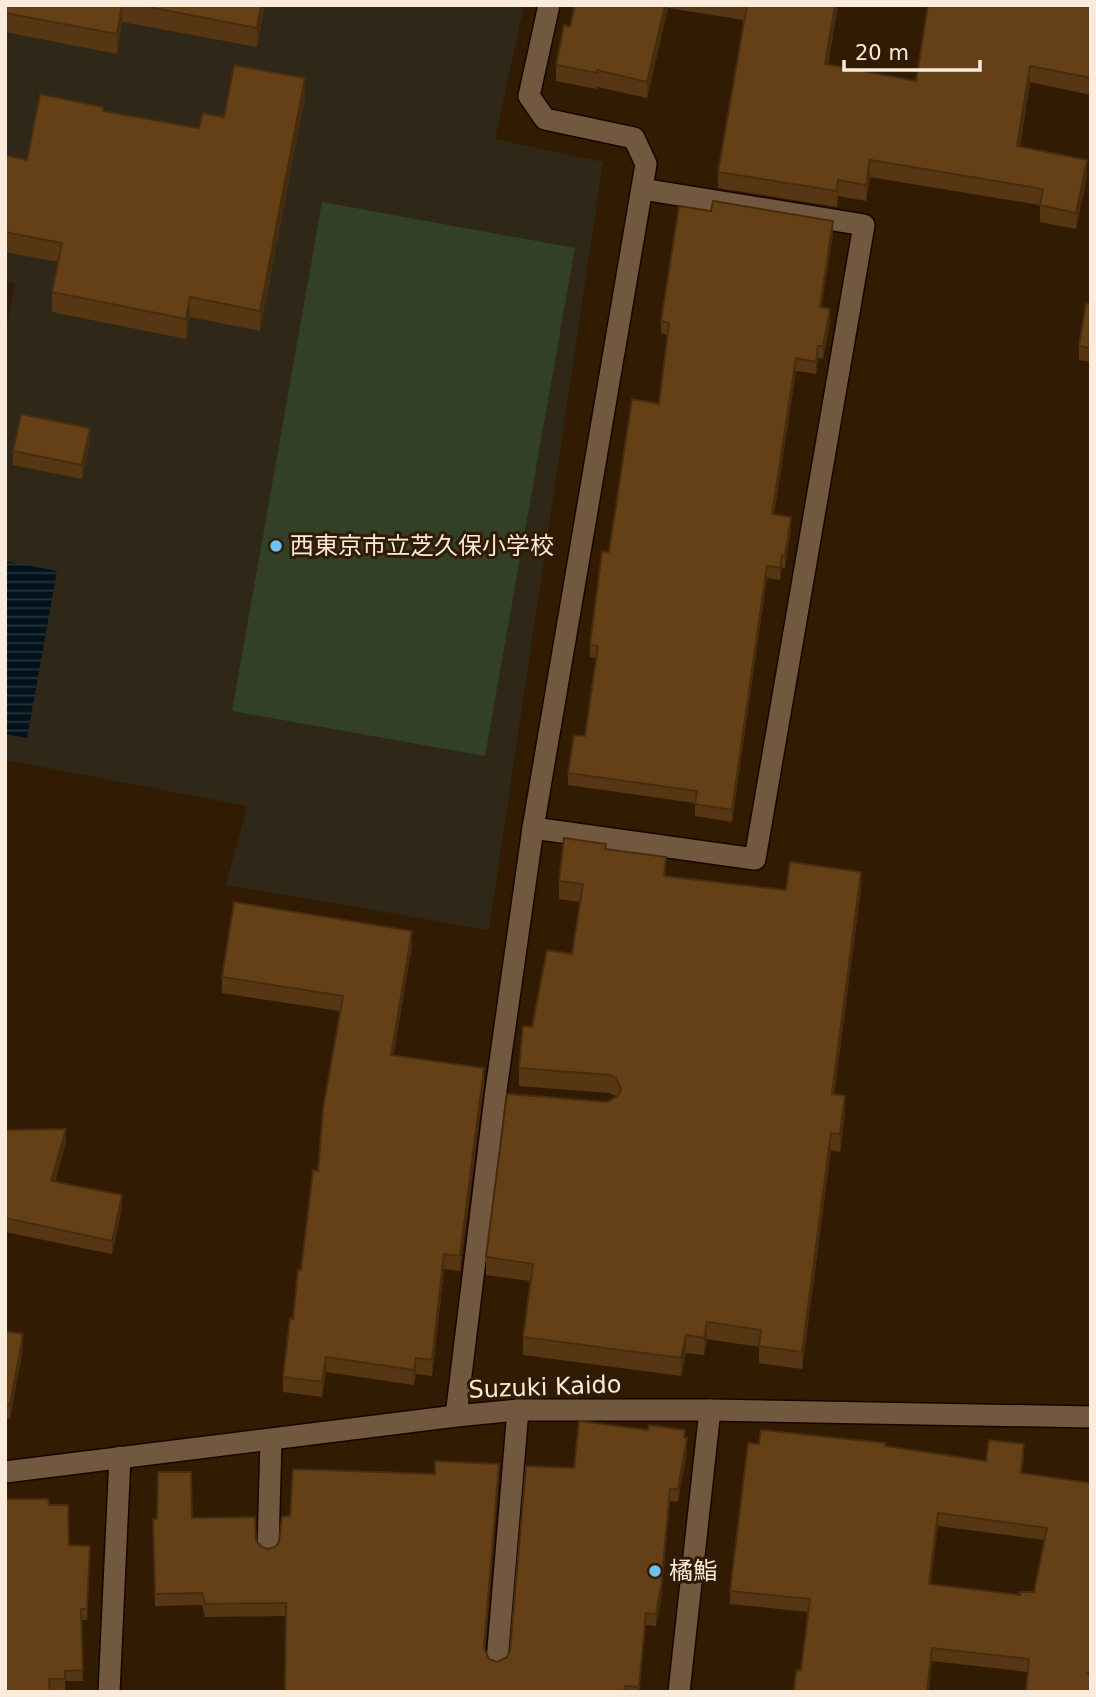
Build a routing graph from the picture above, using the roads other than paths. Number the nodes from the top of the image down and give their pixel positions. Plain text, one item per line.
1 (549, 5) edge
2 (642, 189) junction
3 (533, 828) junction
4 (495, 1097) junction
5 (520, 1099) edge
6 (518, 1410) junction
7 (710, 1410) junction
8 (456, 1416) junction
9 (1091, 1417) edge
10 (271, 1440) junction
11 (120, 1457) junction
12 (5, 1472) edge
13 (268, 1548) edge
14 (497, 1661) edge
15 (109, 1692) edge
16 (679, 1692) edge

1 - 2 street
2 - 3 street
2 - 3 street
3 - 4 street
4 - 5 street
4 - 8 street
6 - 7 street, Suzuki Kaido
6 - 8 street, Suzuki Kaido
6 - 14 street
7 - 9 street, Suzuki Kaido
7 - 16 street
8 - 10 street, Suzuki Kaido
10 - 11 street, Suzuki Kaido
10 - 13 street
11 - 12 street, Suzuki Kaido
11 - 15 street

